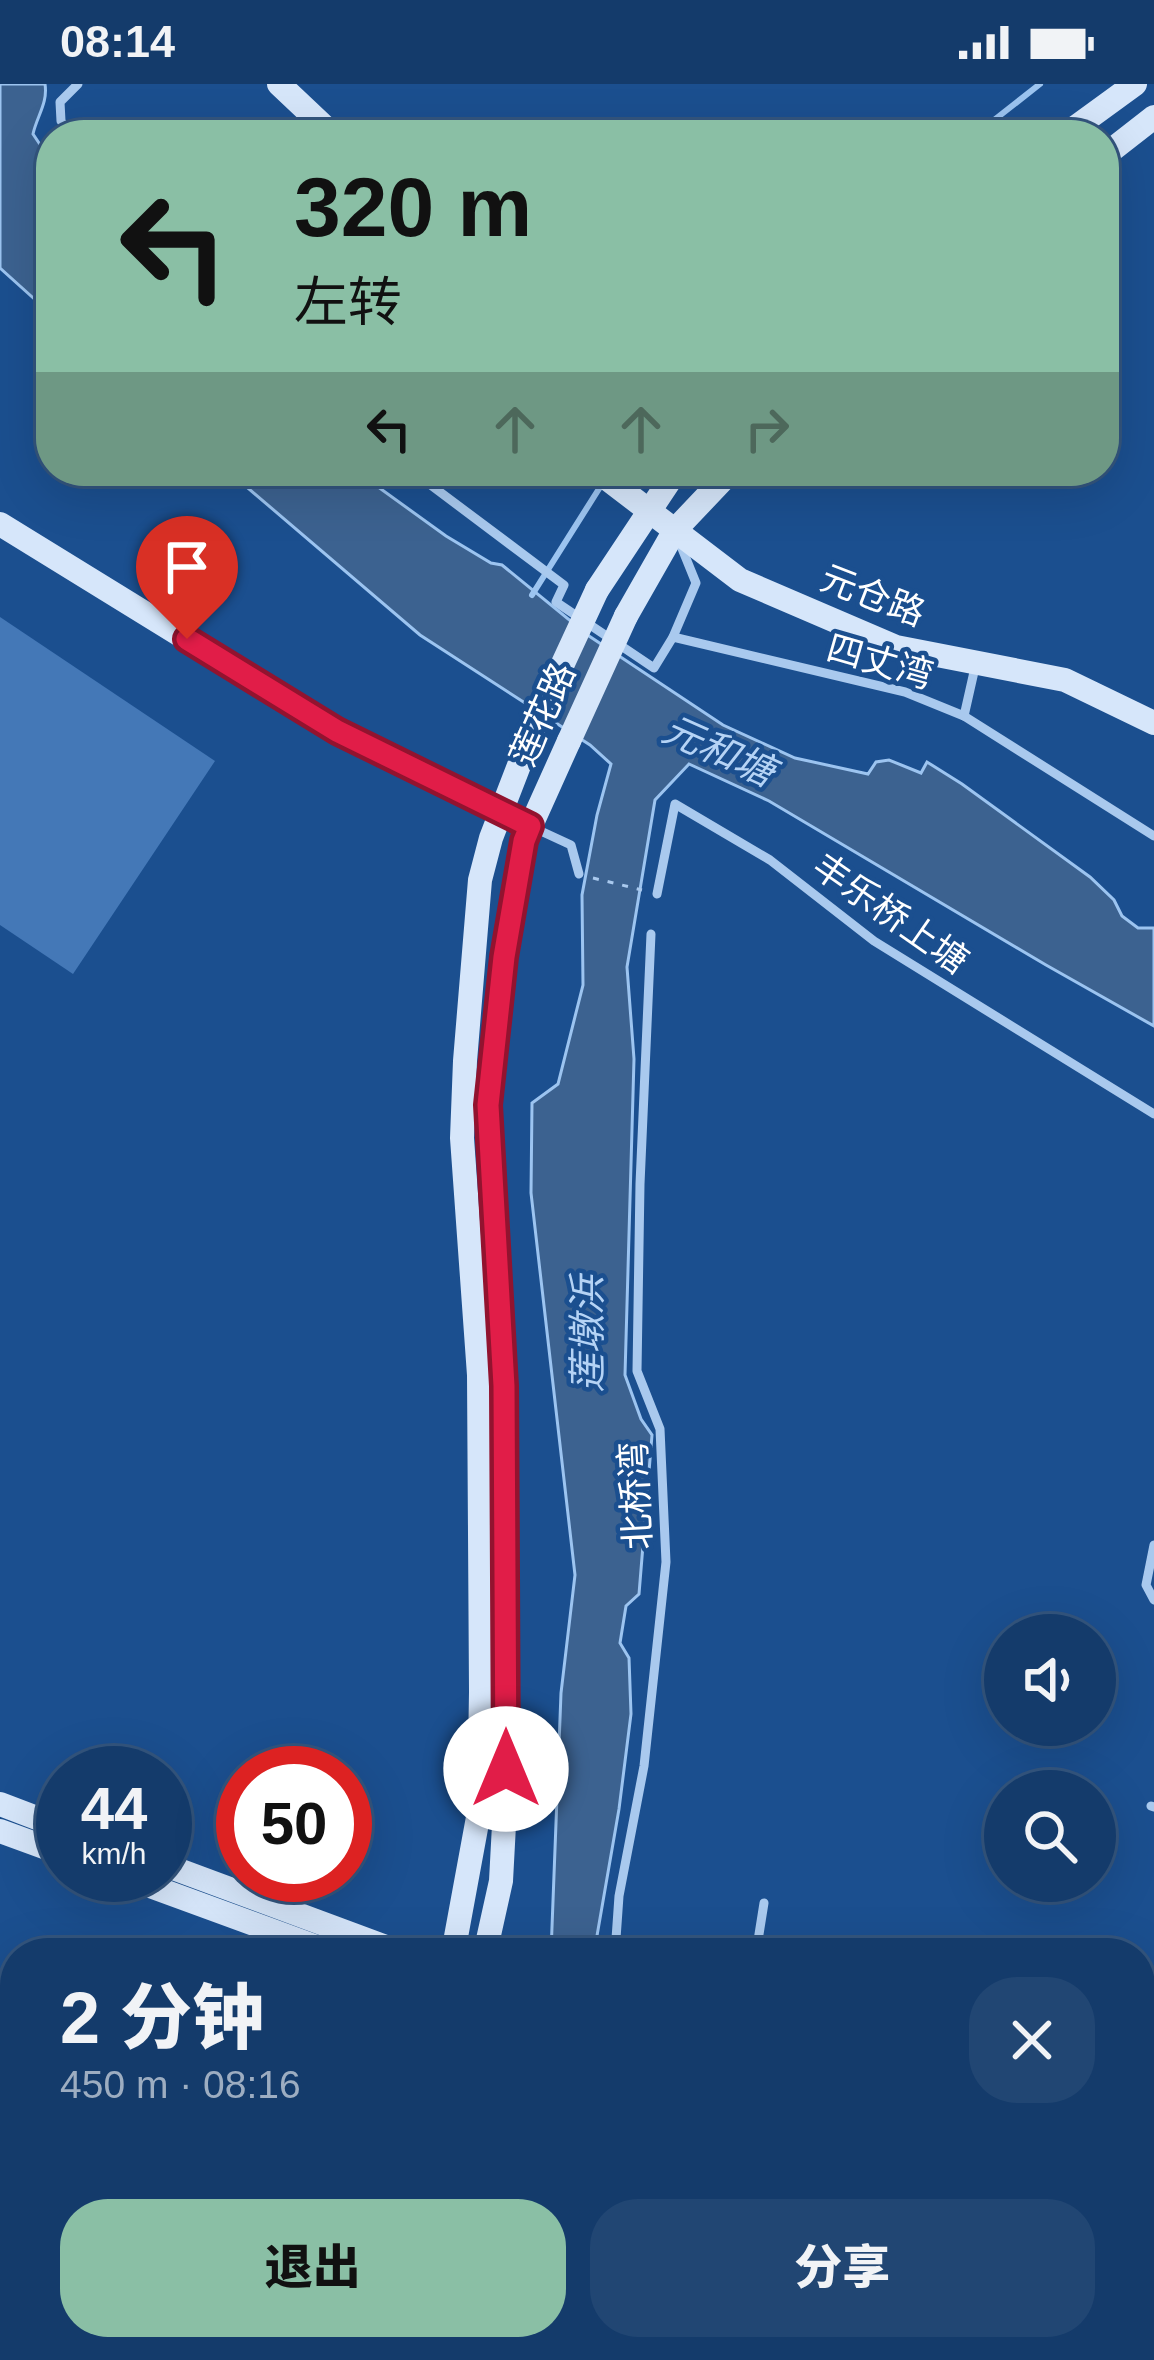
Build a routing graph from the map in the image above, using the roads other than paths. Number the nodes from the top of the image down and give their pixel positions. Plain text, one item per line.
1 (78, 84) edge
2 (279, 84) edge
3 (1135, 84) edge
4 (1154, 117) edge
5 (61, 120) edge
6 (317, 120) edge
7 (1086, 120) edge
8 (1119, 144) edge
9 (432, 486) edge
10 (617, 486) edge
11 (665, 486) edge
12 (717, 486) edge
13 (648, 510) junction
14 (0, 524) edge
15 (675, 530) junction
16 (673, 637) junction
17 (976, 663) junction
18 (964, 716) junction
19 (1154, 723) edge
20 (501, 813) junction
21 (530, 826) junction
22 (1154, 836) edge
23 (579, 874) road end
24 (657, 894) road end
25 (651, 934) dead end
26 (1154, 1114) edge
27 (1154, 1544) edge
28 (1154, 1600) edge
29 (0, 1804) edge
30 (36, 1818) edge
31 (0, 1831) edge
32 (36, 1844) edge
33 (192, 1875) edge
34 (192, 1901) edge
35 (764, 1903) dead end
36 (292, 1938) edge
37 (362, 1938) edge
38 (456, 1938) edge
39 (488, 1938) edge
40 (616, 1938) edge
41 (758, 1938) edge

1 - 5 lane
2 - 6 main road
3 - 7 main road
4 - 8 main road
9 - 16 lane
10 - 13 main road, 元仓路
11 - 13 main road, 莲花路
12 - 15 main road, 莲花路
13 - 15 main road, 元仓路
13 - 20 main road, 莲花路, bridge
14 - 20 main road
15 - 16 lane
15 - 17 main road, 元仓路
15 - 21 main road, 莲花路, bridge
16 - 18 lane, 四丈湾
17 - 18 lane
17 - 19 main road, 元仓路
18 - 22 lane, 四丈湾
20 - 21 main road
20 - 38 main road, 莲花路
21 - 23 lane
21 - 39 main road, 莲花路
24 - 26 lane, 丰乐桥上塘
25 - 40 lane, 北桥湾
27 - 28 lane
29 - 30 main road
31 - 32 main road
33 - 37 main road
34 - 36 main road
35 - 41 lane

